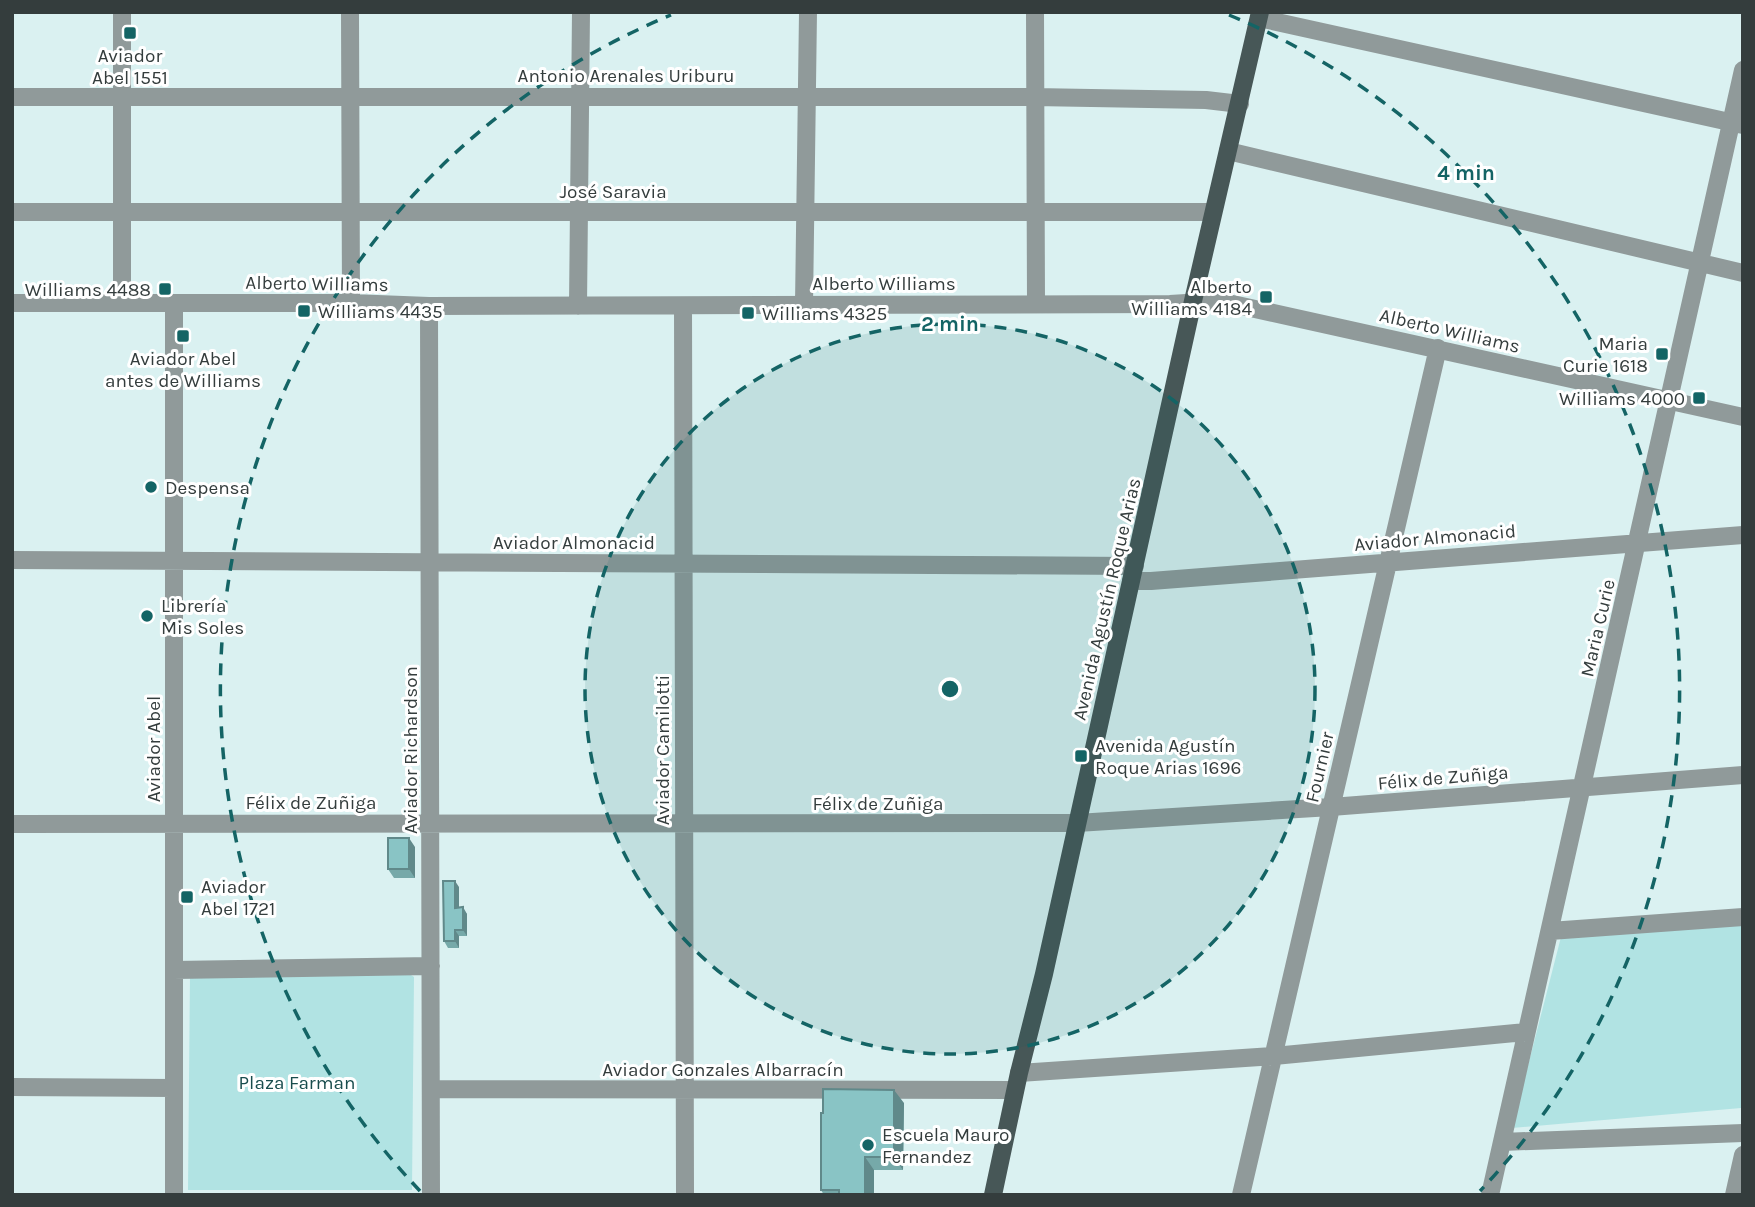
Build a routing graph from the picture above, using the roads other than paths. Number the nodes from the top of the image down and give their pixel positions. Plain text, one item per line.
1 (122, 12) edge
2 (351, 12) edge
3 (581, 12) edge
4 (808, 12) edge
5 (1035, 12) edge
6 (1260, 15) edge
7 (1743, 70) edge
8 (580, 96) junction
9 (807, 96) junction
10 (12, 97) edge
11 (121, 97) junction
12 (351, 97) junction
13 (1034, 97) junction
14 (1240, 104) junction
15 (1737, 124) edge
16 (1228, 151) junction
17 (121, 211) junction
18 (805, 211) junction
19 (1035, 211) junction
20 (12, 212) edge
21 (351, 212) junction
22 (579, 212) junction
23 (1213, 212) junction
24 (1699, 263) junction
25 (1743, 273) edge
26 (1193, 301) junction
27 (12, 303) edge
28 (122, 303) junction
29 (174, 303) junction
30 (351, 303) junction
31 (804, 304) junction
32 (1036, 304) junction
33 (429, 306) junction
34 (578, 306) junction
35 (682, 306) junction
36 (1437, 348) junction
37 (1668, 400) junction
38 (1743, 417) edge
39 (1743, 535) edge
40 (1638, 542) junction
41 (12, 560) edge
42 (174, 560) junction
43 (1386, 562) junction
44 (431, 563) junction
45 (684, 563) junction
46 (1133, 573) junction
47 (1743, 775) edge
48 (1583, 787) junction
49 (1331, 807) junction
50 (430, 823) junction
51 (1077, 823) junction
52 (12, 824) edge
53 (174, 824) junction
54 (683, 824) junction
55 (1743, 917) edge
56 (1550, 931) junction
57 (431, 967) junction
58 (174, 970) junction
59 (1526, 1032) junction
60 (1274, 1056) junction
61 (1017, 1082) junction
62 (12, 1087) edge
63 (173, 1088) junction
64 (431, 1089) junction
65 (684, 1090) junction
66 (1743, 1133) edge
67 (1502, 1142) junction
68 (1743, 1155) edge
69 (174, 1195) edge
70 (430, 1195) edge
71 (685, 1195) edge
72 (993, 1195) edge
73 (1241, 1195) edge
74 (1490, 1195) edge
75 (1734, 1195) edge

1 - 11 street
2 - 12 street
3 - 8 street
4 - 9 street
5 - 13 street
6 - 14 main road, Avenida Agustín Roque Arias
6 - 15 street
7 - 15 street, Maria Curie
8 - 9 street, Antonio Arenales Uriburu
8 - 12 street, Antonio Arenales Uriburu
8 - 22 street
9 - 13 street, Antonio Arenales Uriburu
9 - 18 street
10 - 11 street, Antonio Arenales Uriburu
11 - 12 street, Antonio Arenales Uriburu
11 - 17 street
12 - 21 street
13 - 14 street, Antonio Arenales Uriburu
13 - 19 street
14 - 16 main road, Avenida Agustín Roque Arias
15 - 24 street, Maria Curie
16 - 23 main road, Avenida Agustín Roque Arias
16 - 24 street
17 - 20 street, José Saravia
17 - 21 street, José Saravia
17 - 28 street
18 - 19 street, José Saravia
18 - 22 street, José Saravia
18 - 31 street
19 - 23 street, José Saravia
19 - 32 street
21 - 22 street, José Saravia
21 - 30 street
22 - 34 street
23 - 26 main road, Avenida Agustín Roque Arias
24 - 25 street
24 - 37 street, Maria Curie
26 - 32 street, Alberto Williams
26 - 36 street, Alberto Williams
26 - 46 main road, Avenida Agustín Roque Arias
27 - 28 street, Alberto Williams
28 - 29 street, Alberto Williams
29 - 30 street, Alberto Williams
29 - 42 street, Aviador Abel
30 - 33 street, Alberto Williams
31 - 32 street, Alberto Williams
31 - 35 street, Alberto Williams
33 - 34 street, Alberto Williams
33 - 44 street, Aviador Richardson
34 - 35 street, Alberto Williams
35 - 45 street, Aviador Camilotti
36 - 37 street, Alberto Williams
36 - 43 street, Fournier
37 - 38 street, Alberto Williams
37 - 40 street, Maria Curie
39 - 40 street, Aviador Almonacid
40 - 43 street, Aviador Almonacid
40 - 48 street, Maria Curie
41 - 42 street, Aviador Almonacid
42 - 44 street, Aviador Almonacid
42 - 53 street, Aviador Abel
43 - 46 street, Aviador Almonacid
43 - 49 street, Fournier
44 - 45 street, Aviador Almonacid
44 - 50 street, Aviador Richardson
45 - 46 street, Aviador Almonacid
45 - 54 street, Aviador Camilotti
46 - 51 main road, Avenida Agustín Roque Arias
47 - 48 street, Félix de Zuñiga
48 - 49 street, Félix de Zuñiga
48 - 56 street, Maria Curie
49 - 51 street, Félix de Zuñiga
49 - 60 street, Fournier
50 - 53 street, Félix de Zuñiga
50 - 54 street, Félix de Zuñiga
50 - 57 street, Aviador Richardson
51 - 54 street, Félix de Zuñiga
51 - 61 main road, Avenida Agustín Roque Arias
52 - 53 street, Félix de Zuñiga
53 - 58 street, Aviador Abel
54 - 65 street, Aviador Camilotti
55 - 56 street
56 - 59 street, Maria Curie
57 - 58 street
57 - 64 street, Aviador Richardson
58 - 63 street, Aviador Abel
59 - 60 street, Aviador Gonzales Albarracín
59 - 67 street, Maria Curie
60 - 61 street, Aviador Gonzales Albarracín
60 - 73 street, Fournier
61 - 65 street, Aviador Gonzales Albarracín
61 - 72 main road, Avenida Agustín Roque Arias
62 - 63 street
63 - 69 street, Aviador Abel
64 - 65 street, Aviador Gonzales Albarracín
64 - 70 street, Aviador Richardson
65 - 71 street, Aviador Camilotti
66 - 67 street
67 - 74 street, Maria Curie
68 - 75 street

